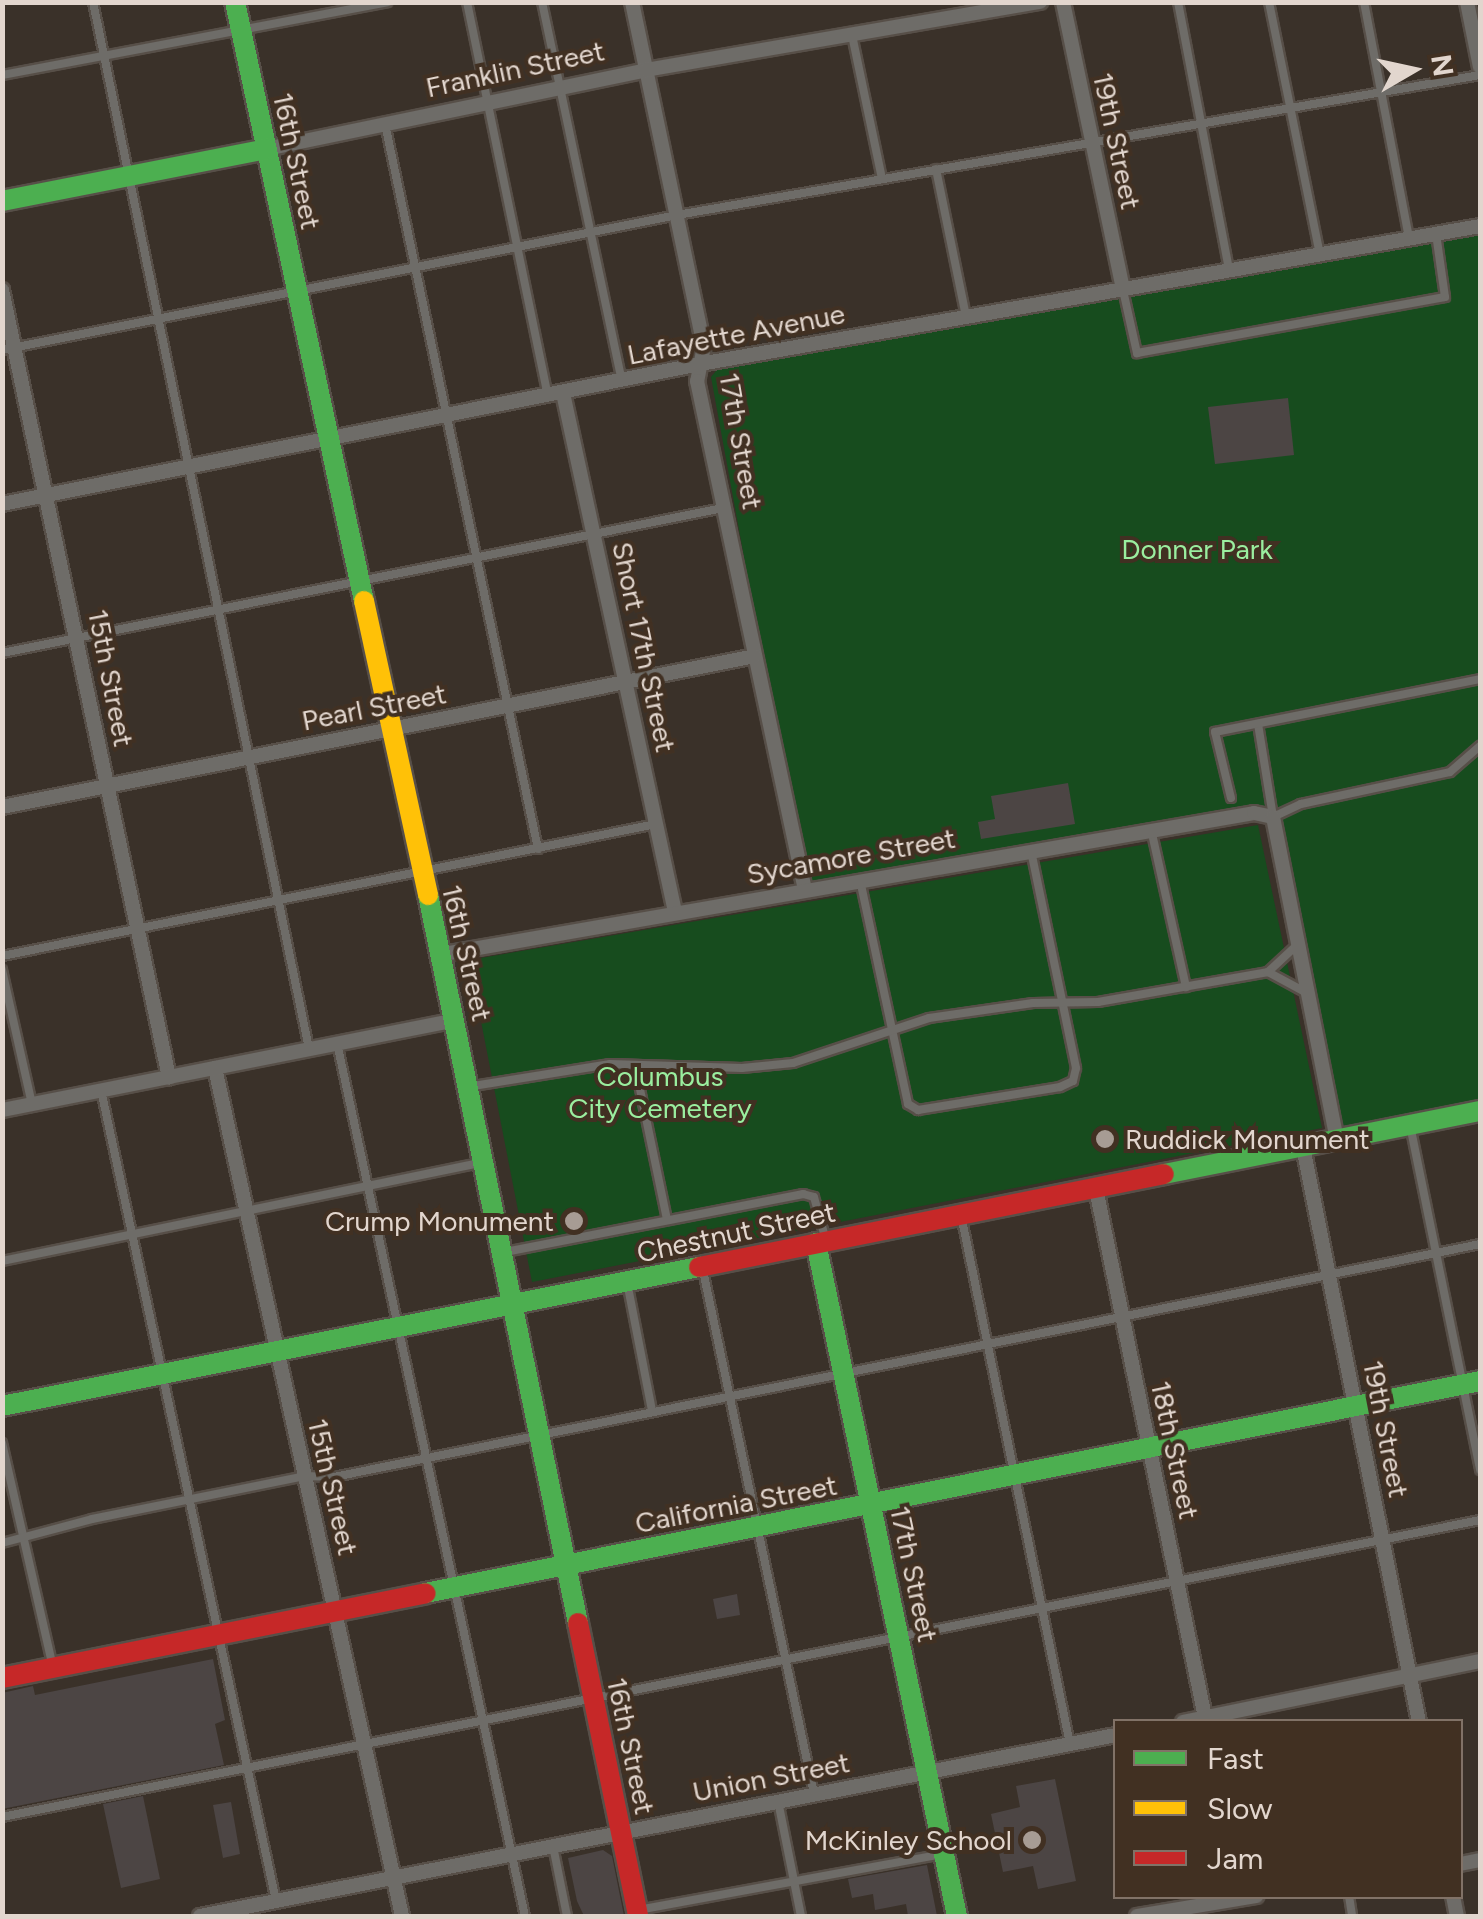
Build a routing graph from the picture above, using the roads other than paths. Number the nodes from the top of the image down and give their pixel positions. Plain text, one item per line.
1 (92, 2) edge
2 (235, 2) edge
3 (387, 2) edge
4 (467, 2) edge
5 (542, 2) edge
6 (632, 2) edge
7 (1040, 2) edge
8 (1063, 2) edge
9 (1178, 2) edge
10 (1269, 2) edge
11 (1364, 2) edge
12 (1467, 2) edge
13 (359, 4) edge
14 (240, 26) junction
15 (852, 35) junction
16 (104, 52) junction
17 (1480, 67) edge
18 (646, 70) junction
19 (2, 75) edge
20 (1480, 75) edge
21 (561, 88) junction
22 (1381, 92) junction
23 (490, 102) junction
24 (1291, 108) junction
25 (1202, 123) junction
26 (384, 124) junction
27 (1092, 142) junction
28 (266, 148) junction
29 (936, 170) junction
30 (127, 176) junction
31 (882, 179) junction
32 (2, 201) edge
33 (677, 215) junction
34 (1480, 226) edge
35 (590, 232) junction
36 (1436, 234) junction
37 (1409, 238) junction
38 (517, 246) junction
39 (1320, 254) junction
40 (416, 267) junction
41 (1229, 270) junction
42 (1123, 289) junction
43 (2, 290) edge
44 (296, 291) junction
45 (966, 317) junction
46 (159, 318) junction
47 (9, 348) edge
48 (700, 364) junction
49 (622, 380) junction
50 (556, 394) junction
51 (445, 416) junction
52 (328, 440) junction
53 (191, 466) junction
54 (48, 495) junction
55 (2, 504) edge
56 (724, 508) junction
57 (593, 532) junction
58 (477, 555) junction
59 (357, 581) junction
60 (219, 609) junction
61 (77, 638) junction
62 (2, 653) edge
63 (755, 656) junction
64 (1478, 680) edge
65 (626, 682) junction
66 (1480, 692) edge
67 (506, 706) junction
68 (1258, 724) junction
69 (388, 730) junction
70 (1480, 746) edge
71 (250, 757) junction
72 (107, 786) junction
73 (1231, 798) dead end
74 (2, 807) edge
75 (1273, 817) junction
76 (656, 824) junction
77 (1151, 828) junction
78 (538, 849) junction
79 (1031, 850) junction
80 (421, 874) junction
81 (860, 880) junction
82 (805, 890) junction
83 (280, 899) junction
84 (675, 912) junction
85 (137, 929) junction
86 (1298, 944) junction
87 (438, 955) junction
88 (2, 956) edge
89 (2, 970) edge
90 (1268, 972) junction
91 (1186, 987) junction
92 (1308, 993) junction
93 (1065, 1004) junction
94 (455, 1020) junction
95 (890, 1027) junction
96 (336, 1043) junction
97 (309, 1049) junction
98 (635, 1065) junction
99 (214, 1068) junction
100 (169, 1077) junction
101 (468, 1087) junction
102 (101, 1090) junction
103 (32, 1104) junction
104 (2, 1110) edge
105 (1480, 1111) edge
106 (1410, 1125) junction
107 (1337, 1140) junction
108 (1303, 1147) junction
109 (484, 1162) junction
110 (368, 1186) junction
111 (1096, 1189) junction
112 (246, 1211) junction
113 (962, 1215) junction
114 (667, 1220) junction
115 (127, 1233) junction
116 (821, 1242) junction
117 (1480, 1244) edge
118 (502, 1252) junction
119 (1436, 1253) junction
120 (2, 1261) edge
121 (702, 1266) junction
122 (1329, 1275) junction
123 (627, 1282) junction
124 (512, 1306) junction
125 (1122, 1318) junction
126 (398, 1328) junction
127 (987, 1343) junction
128 (277, 1352) junction
129 (844, 1374) junction
130 (162, 1376) junction
131 (1472, 1383) edge
132 (730, 1396) junction
133 (2, 1406) edge
134 (1355, 1406) junction
135 (652, 1411) junction
136 (538, 1433) junction
137 (2, 1443) edge
138 (1149, 1448) junction
139 (425, 1456) junction
140 (1480, 1470) edge
141 (305, 1476) junction
142 (1014, 1476) junction
143 (188, 1500) junction
144 (872, 1505) junction
145 (1480, 1520) edge
146 (756, 1528) junction
147 (22, 1540) junction
148 (1382, 1540) junction
149 (2, 1543) edge
150 (565, 1566) junction
151 (1176, 1579) junction
152 (454, 1588) junction
153 (1042, 1610) junction
154 (335, 1611) junction
155 (216, 1635) junction
156 (899, 1639) junction
157 (782, 1660) junction
158 (1480, 1661) edge
159 (53, 1668) junction
160 (1410, 1675) junction
161 (2, 1678) edge
162 (593, 1698) junction
163 (482, 1718) junction
164 (1205, 1719) edge
165 (1418, 1719) edge
166 (1113, 1736) edge
167 (365, 1744) junction
168 (1070, 1744) junction
169 (244, 1768) junction
170 (926, 1772) junction
171 (814, 1794) junction
172 (778, 1801) junction
173 (2, 1817) edge
174 (621, 1832) junction
175 (553, 1846) junction
176 (512, 1854) junction
177 (944, 1854) junction
178 (394, 1878) junction
179 (795, 1882) junction
180 (1236, 1899) edge
181 (276, 1902) junction
182 (638, 1913) edge
183 (200, 1916) edge
184 (402, 1916) edge
185 (524, 1916) edge
186 (567, 1916) edge
187 (801, 1916) edge
188 (957, 1916) edge
189 (1142, 1916) edge

1 - 16 lane
2 - 14 street, 16th Street
3 - 13 lane
4 - 23 lane
5 - 21 lane
6 - 18 street, 17th Street
7 - 15 street, Franklin Street
8 - 27 street, 19th Street
9 - 25 lane
10 - 24 lane
11 - 22 lane
12 - 17 street
13 - 14 lane
14 - 16 lane
14 - 28 street, 16th Street
15 - 18 street, Franklin Street
15 - 31 lane
16 - 19 lane
16 - 30 lane
18 - 21 street, Franklin Street
18 - 33 street, 17th Street
20 - 22 lane
21 - 23 street, Franklin Street
21 - 35 lane
22 - 24 lane
22 - 37 lane
23 - 26 street, Franklin Street
23 - 38 lane
24 - 25 lane
24 - 39 lane
25 - 27 lane
25 - 41 lane
26 - 28 street, Franklin Street
26 - 40 lane
27 - 29 lane
27 - 42 street, 19th Street
28 - 30 street, Franklin Street
28 - 44 street, 16th Street
29 - 31 lane
29 - 45 lane
30 - 32 street, Franklin Street
30 - 46 lane
31 - 33 lane
33 - 35 lane
33 - 48 street, 17th Street
34 - 36 street, Lafayette Avenue
35 - 38 lane
35 - 49 lane
36 - 37 street, Lafayette Avenue
36 - 42 lane
37 - 39 street, Lafayette Avenue
38 - 40 lane
38 - 50 lane
39 - 41 street, Lafayette Avenue
40 - 44 lane
40 - 51 lane
41 - 42 street, Lafayette Avenue
42 - 45 street, Lafayette Avenue
43 - 47 street, 15th Street
44 - 46 lane
44 - 52 street, 16th Street
45 - 48 street, Lafayette Avenue
46 - 47 lane
46 - 53 lane
47 - 54 street, 15th Street
48 - 49 street, Lafayette Avenue
48 - 56 street, 17th Street
49 - 50 street, Lafayette Avenue
50 - 51 street, Lafayette Avenue
50 - 57 street, Short 17th Street
51 - 52 street, Lafayette Avenue
51 - 58 lane
52 - 53 street, Lafayette Avenue
52 - 59 street, 16th Street
53 - 54 street, Lafayette Avenue
53 - 60 lane
54 - 55 street, Lafayette Avenue
54 - 61 street, 15th Street
56 - 57 lane
56 - 63 street, 17th Street
57 - 58 lane
57 - 65 street, Short 17th Street
58 - 59 lane
58 - 67 lane
59 - 60 lane
59 - 69 street, 16th Street
60 - 61 lane
60 - 71 lane
61 - 62 lane
61 - 72 street, 15th Street
63 - 65 street, Pearl Street
63 - 82 street, 17th Street
64 - 66 lane
64 - 68 lane
65 - 67 street, Pearl Street
65 - 76 street, Short 17th Street
67 - 69 street, Pearl Street
67 - 78 lane
68 - 73 lane
68 - 75 lane
69 - 71 street, Pearl Street
69 - 80 street, 16th Street
70 - 75 lane
71 - 72 street, Pearl Street
71 - 83 lane
72 - 74 street, Pearl Street
72 - 85 street, 15th Street
75 - 77 street, Sycamore Street
75 - 86 street
76 - 78 lane
76 - 84 street, Short 17th Street
77 - 79 street, Sycamore Street
77 - 91 lane
78 - 80 lane
79 - 81 street, Sycamore Street
79 - 93 lane
80 - 83 lane
80 - 87 street, 16th Street
81 - 82 street, Sycamore Street
81 - 95 lane
82 - 84 street, Sycamore Street
83 - 85 lane
83 - 97 lane
84 - 87 street, Sycamore Street
85 - 88 lane
85 - 100 street, 15th Street
86 - 90 lane
86 - 92 street
87 - 94 street, 16th Street
89 - 103 lane
90 - 91 lane
90 - 92 lane
91 - 93 lane
92 - 107 street
93 - 95 lane
93 - 95 lane
94 - 96 street
94 - 101 street, 16th Street
95 - 98 lane
96 - 97 street
96 - 110 lane
97 - 99 street
98 - 101 lane
98 - 114 lane
99 - 100 street
99 - 112 street, 15th Street
100 - 102 street
101 - 109 street, 16th Street
102 - 103 street
102 - 115 lane
103 - 104 street
105 - 106 street, Chestnut Street
106 - 107 street, Chestnut Street
106 - 119 lane
107 - 108 street, Chestnut Street
108 - 111 street, Chestnut Street
108 - 122 street, 19th Street
109 - 110 lane
109 - 118 street, 16th Street
110 - 112 lane
110 - 126 lane
111 - 113 street, Chestnut Street
111 - 125 street, 18th Street
112 - 115 lane
112 - 128 street, 15th Street
113 - 116 street, Chestnut Street
113 - 127 lane
114 - 116 lane
114 - 118 lane
115 - 120 lane
115 - 130 lane
116 - 121 street, Chestnut Street
116 - 129 street, 17th Street
117 - 119 lane
118 - 124 street, 16th Street
119 - 122 lane
119 - 131 lane
121 - 123 street, Chestnut Street
121 - 132 lane
122 - 125 lane
122 - 134 street, 19th Street
123 - 124 street, Chestnut Street
123 - 135 lane
124 - 126 street, Chestnut Street
124 - 136 street, 16th Street
125 - 127 lane
125 - 138 street, 18th Street
126 - 128 street, Chestnut Street
126 - 139 lane
127 - 129 lane
127 - 142 lane
128 - 130 street, Chestnut Street
128 - 141 street, 15th Street
129 - 132 lane
129 - 144 street, 17th Street
130 - 133 street, Chestnut Street
130 - 143 lane
131 - 134 street, California Street
131 - 140 lane
132 - 135 lane
132 - 146 lane
134 - 138 street, California Street
134 - 148 street, 19th Street
135 - 136 lane
136 - 139 lane
136 - 150 street, 16th Street
137 - 147 lane
138 - 142 street, California Street
138 - 151 street, 18th Street
139 - 141 lane
139 - 152 lane
141 - 143 lane
141 - 154 street, 15th Street
142 - 144 street, California Street
142 - 153 lane
143 - 147 lane
143 - 155 lane
144 - 146 street, California Street
144 - 156 street, 17th Street
145 - 148 lane
146 - 150 street, California Street
146 - 157 lane
147 - 149 lane
147 - 159 lane
148 - 151 lane
148 - 160 street, 19th Street
150 - 152 street, California Street
150 - 162 street, 16th Street
151 - 153 lane
151 - 164 street, 18th Street
152 - 154 street, California Street
152 - 163 lane
153 - 156 lane
153 - 168 lane
154 - 155 street, California Street
154 - 167 street, 15th Street
155 - 159 street, California Street
155 - 169 lane
156 - 157 lane
156 - 170 street, 17th Street
157 - 162 lane
157 - 171 lane
158 - 160 street
159 - 161 street, California Street
160 - 164 street
160 - 165 street, 19th Street
162 - 163 lane
162 - 174 street, 16th Street
163 - 167 lane
163 - 176 lane
166 - 168 street, Union Street
167 - 169 lane
167 - 178 street, 15th Street
168 - 170 street, Union Street
169 - 173 lane
169 - 181 lane
170 - 171 street, Union Street
170 - 177 street, 17th Street
171 - 172 street, Union Street
172 - 174 street, Union Street
172 - 179 lane
174 - 175 street, Union Street
174 - 182 street, 16th Street
175 - 176 street, Union Street
175 - 186 lane
176 - 178 street, Union Street
176 - 185 lane
177 - 179 lane
177 - 188 street, 17th Street
178 - 181 street, Union Street
178 - 184 street, 15th Street
179 - 182 lane
179 - 187 lane
180 - 189 street
181 - 183 street, Union Street

